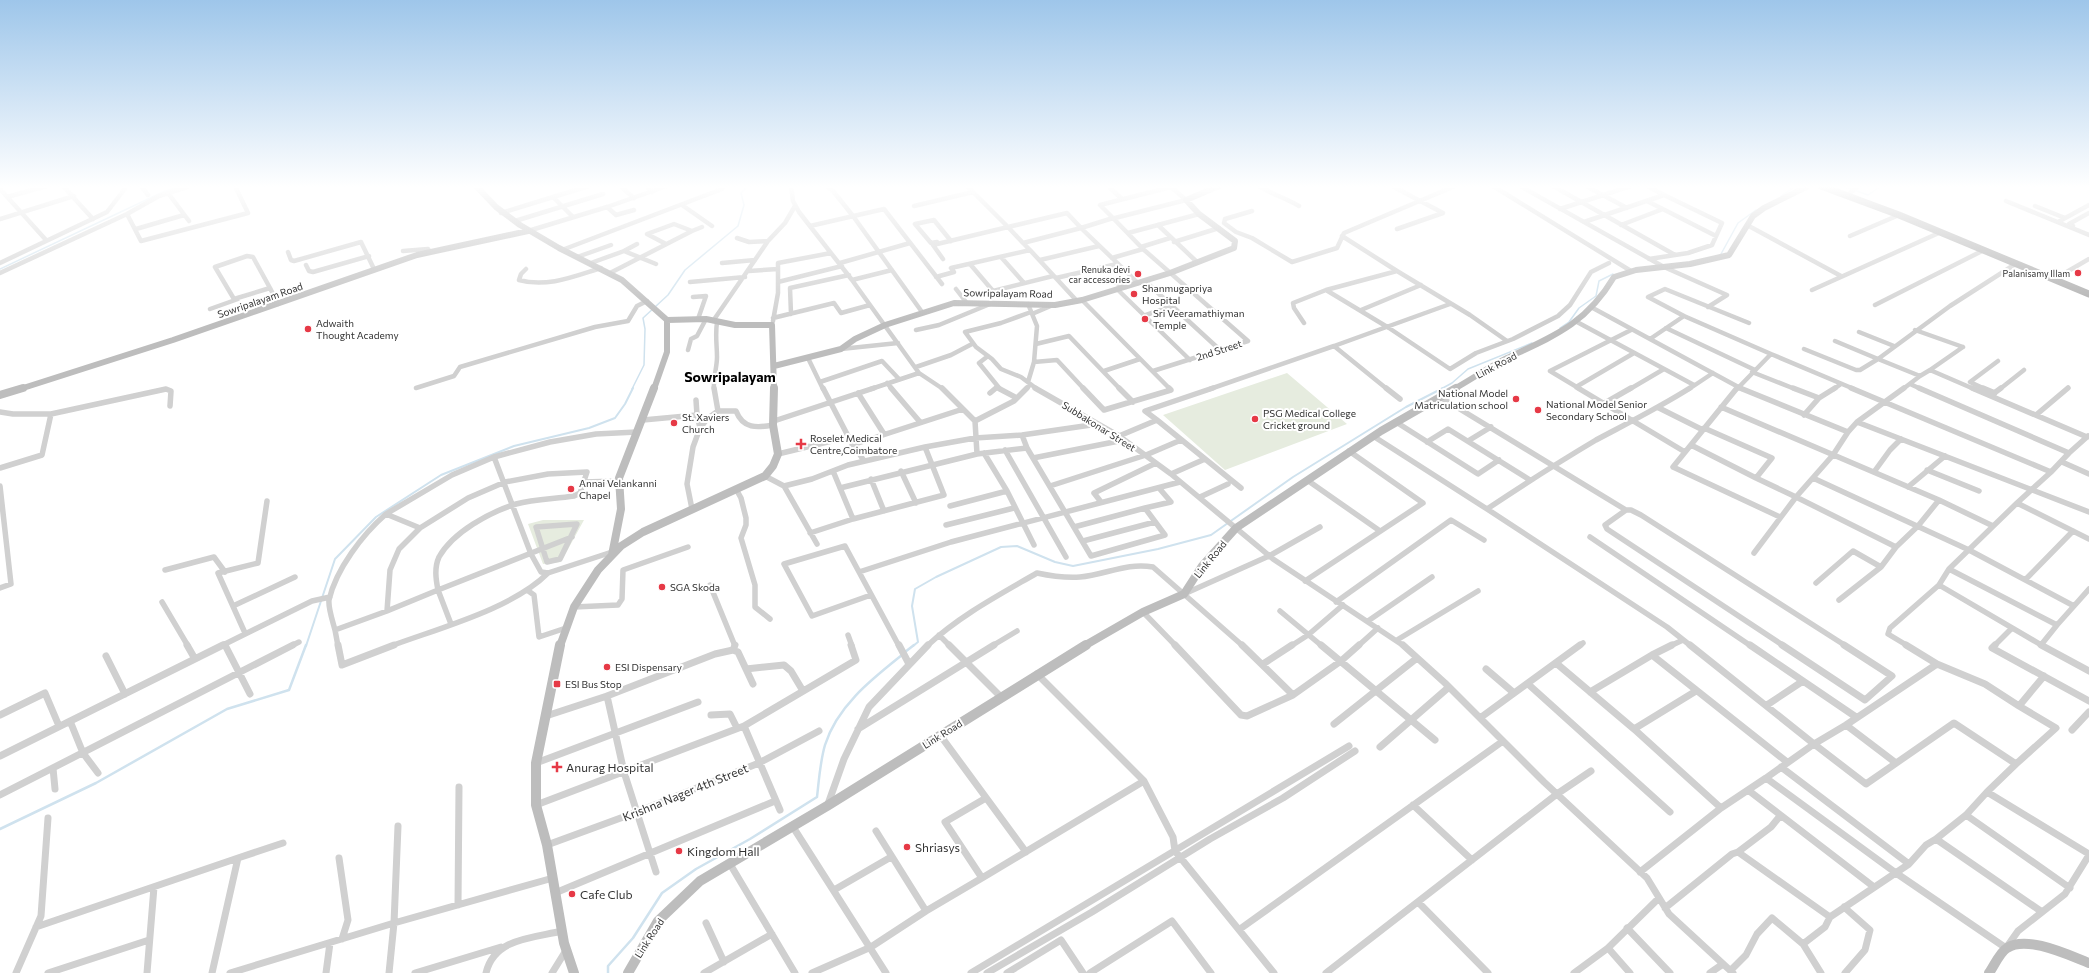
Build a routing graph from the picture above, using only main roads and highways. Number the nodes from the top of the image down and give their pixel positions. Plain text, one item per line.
1 (1940, 231) edge
2 (1950, 231) edge
3 (2089, 290) edge
4 (2089, 294) edge

1 - 4 main road
2 - 3 main road

